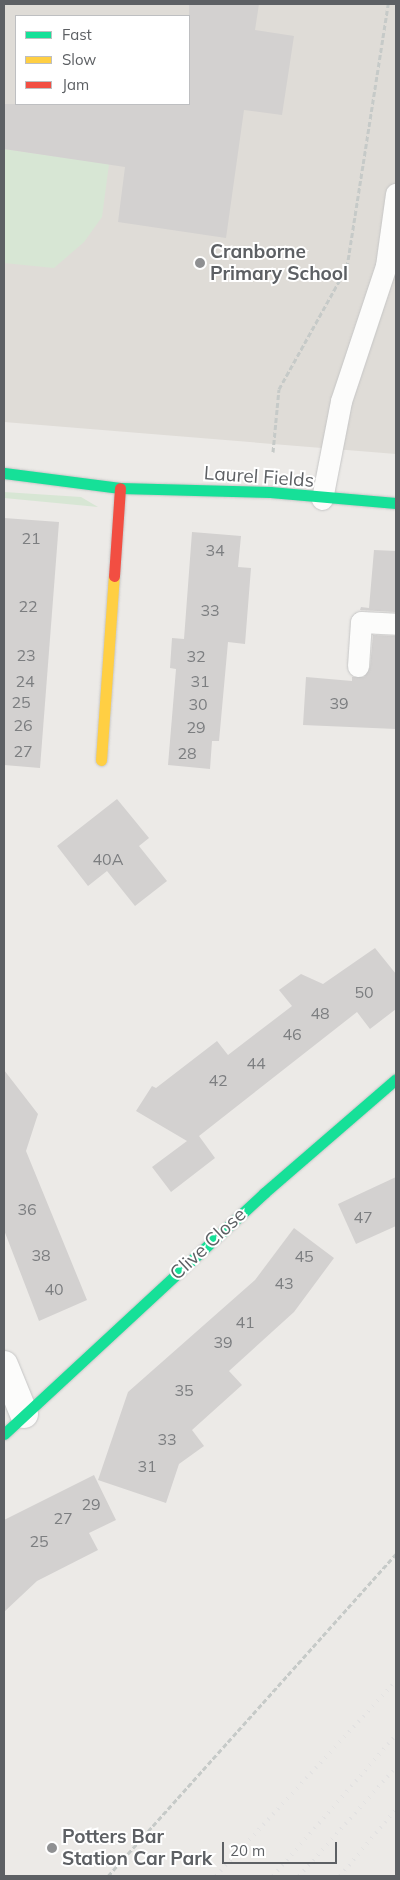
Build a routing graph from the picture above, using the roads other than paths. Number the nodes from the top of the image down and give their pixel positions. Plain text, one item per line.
1 (396, 194) edge
2 (4, 473) edge
3 (120, 488) junction
4 (322, 499) junction
5 (396, 503) edge
6 (396, 624) edge
7 (358, 666) dead end
8 (101, 760) dead end
9 (396, 1079) edge
10 (4, 1365) edge
11 (24, 1414) junction
12 (4, 1434) edge

1 - 4 lane
2 - 3 street, Laurel Fields
3 - 4 street, Laurel Fields
3 - 8 street
4 - 5 street, Laurel Fields
6 - 7 lane
9 - 11 street, Clive Close
10 - 11 street
11 - 12 street, Clive Close

